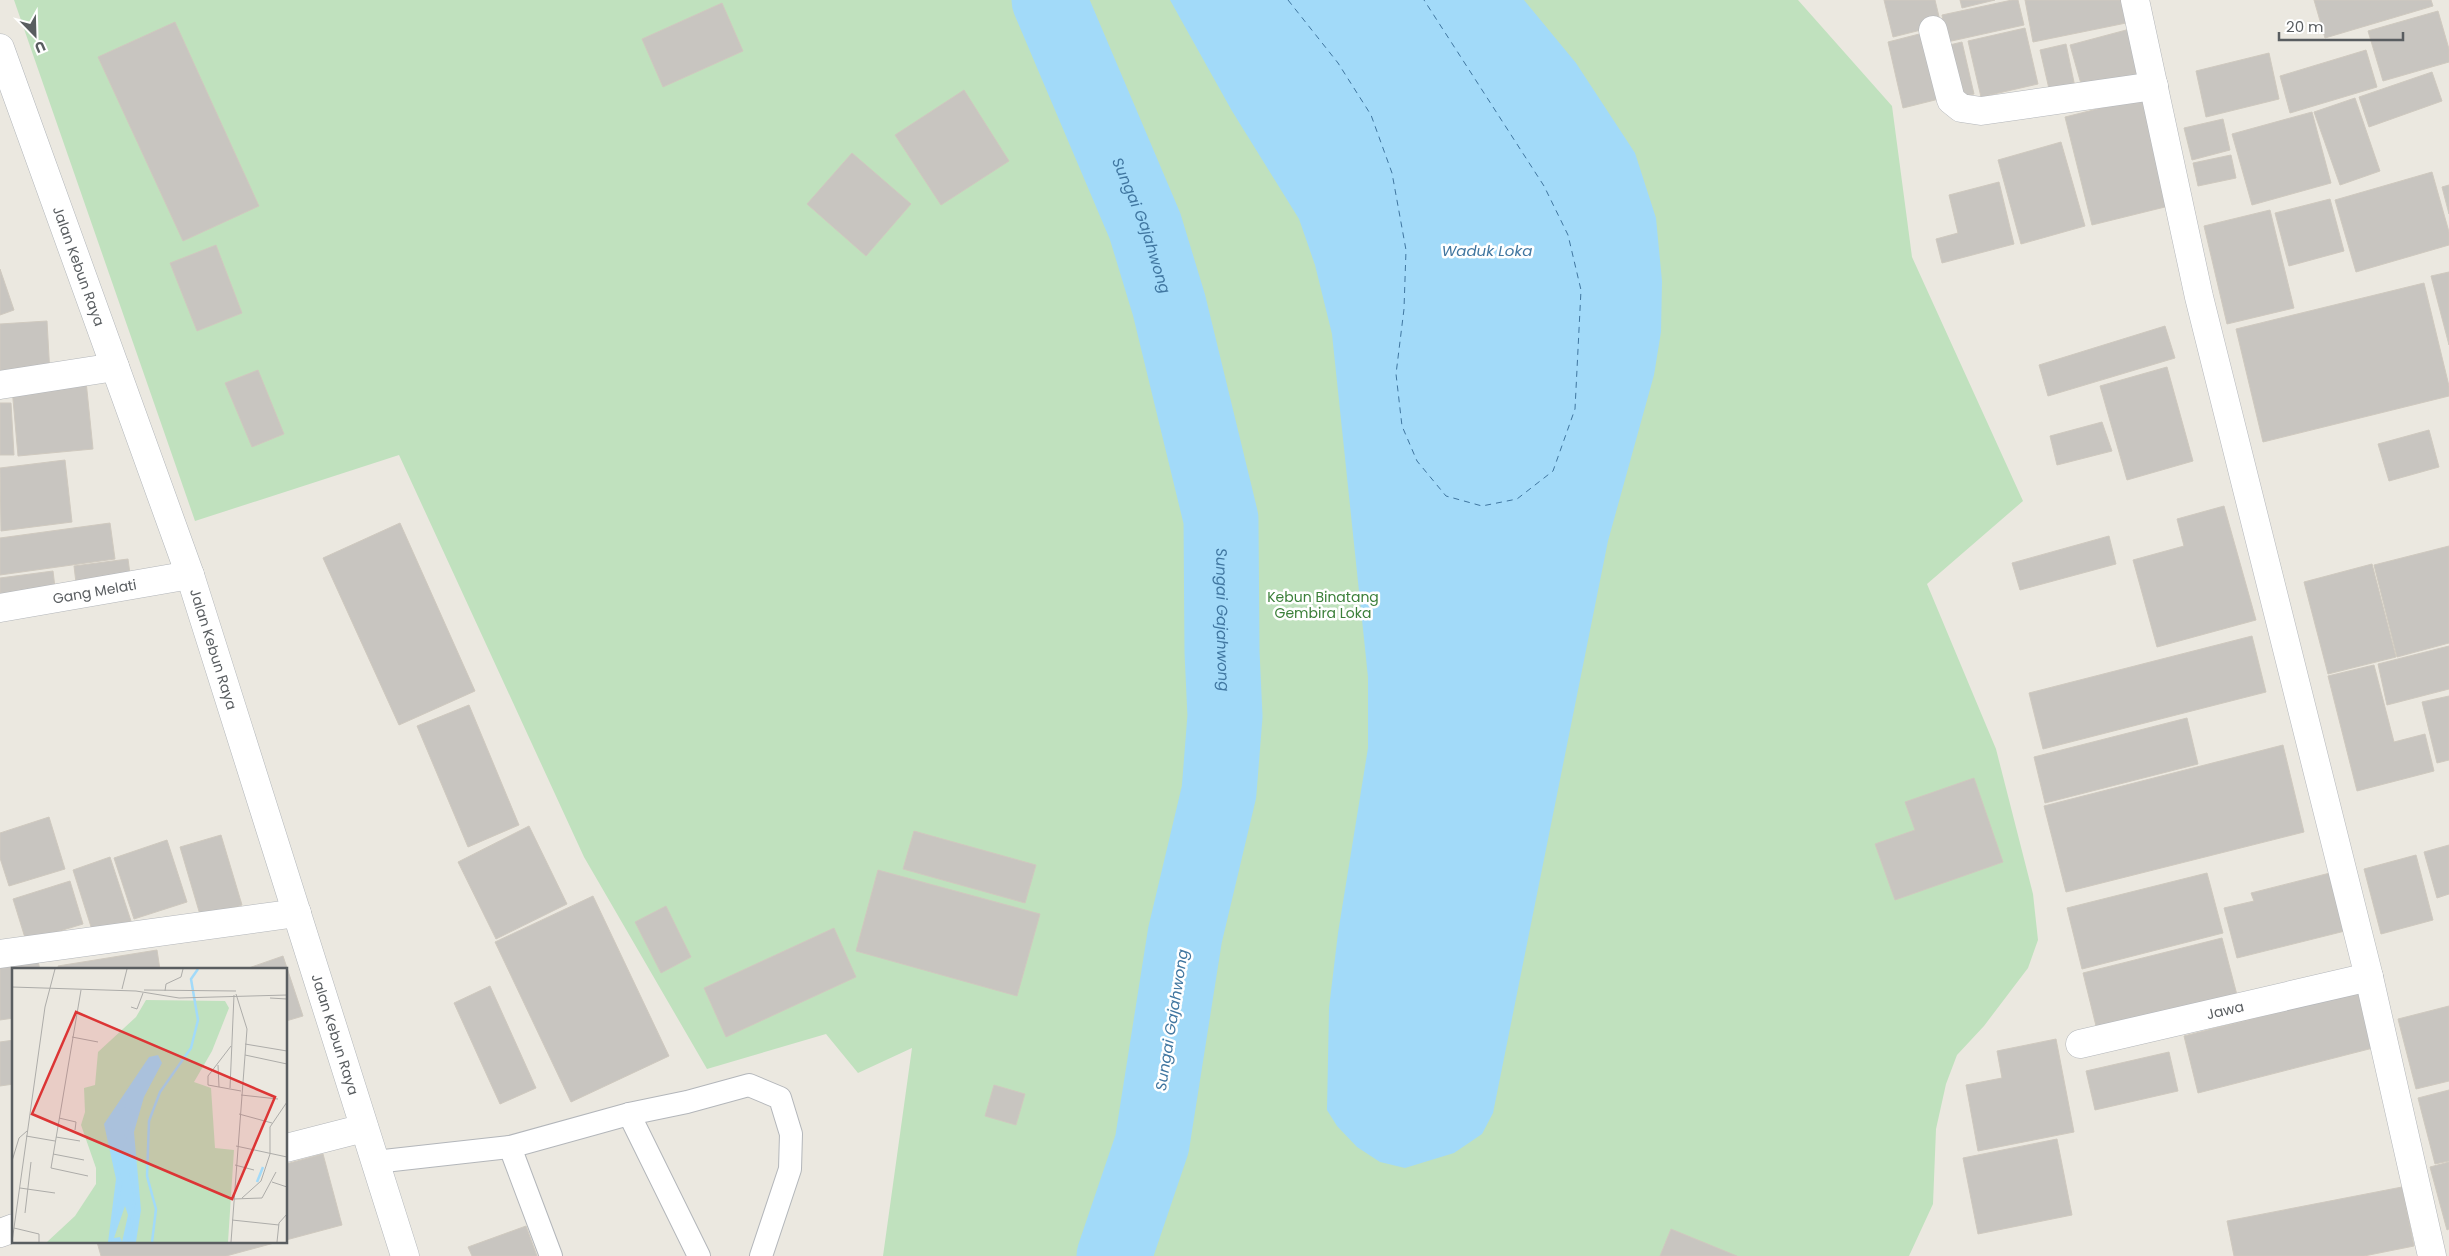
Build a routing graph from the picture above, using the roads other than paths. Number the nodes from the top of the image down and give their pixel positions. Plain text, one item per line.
1 (2135, 0) edge
2 (1933, 30) dead end
3 (0, 48) edge
4 (2154, 86) junction
5 (115, 367) junction
6 (0, 385) edge
7 (190, 575) junction
8 (0, 608) edge
9 (297, 914) junction
10 (0, 954) edge
11 (2369, 977) junction
12 (2080, 1044) dead end
13 (629, 1114) junction
14 (364, 1128) junction
15 (288, 1147) edge
16 (510, 1147) junction
17 (375, 1162) junction
18 (12, 1229) edge
19 (0, 1233) edge
20 (405, 1256) edge
21 (551, 1256) edge
22 (699, 1256) edge
23 (760, 1256) edge
24 (2432, 1256) edge

1 - 4 street
2 - 4 street
3 - 5 street, Jalan Kebun Raya
4 - 11 street
5 - 6 street
5 - 7 street, Jalan Kebun Raya
7 - 8 street, Gang Melati
7 - 9 street, Jalan Kebun Raya
9 - 10 street
9 - 14 street, Jalan Kebun Raya
11 - 12 street, Jawa
11 - 24 street
13 - 16 lane
13 - 22 lane
13 - 23 lane
14 - 15 street
14 - 17 street, Jalan Kebun Raya
16 - 17 lane
16 - 21 lane
17 - 20 street, Jalan Kebun Raya
18 - 19 street

